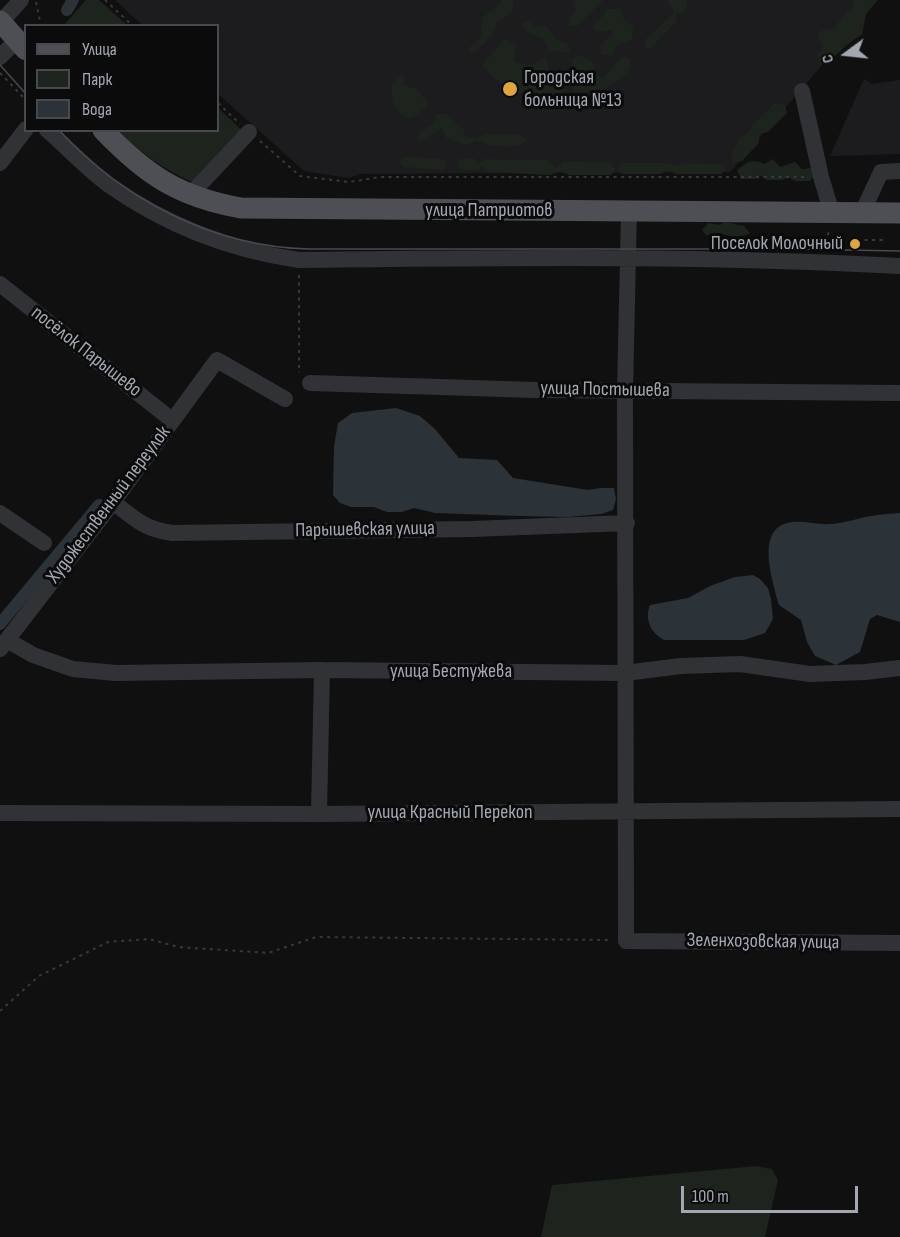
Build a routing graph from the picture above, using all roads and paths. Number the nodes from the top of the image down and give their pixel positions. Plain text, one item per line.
1 (21, 0) edge
2 (35, 0) edge
3 (105, 0) edge
4 (0, 21) edge
5 (40, 24) edge
6 (131, 24) edge
7 (21, 45) edge
8 (0, 57) edge
9 (0, 73) edge
10 (802, 91) dead end
11 (24, 98) edge
12 (219, 104) edge
13 (24, 132) edge
14 (50, 132) edge
15 (105, 132) edge
16 (249, 132) junction
17 (0, 163) edge
18 (900, 171) edge
19 (821, 177) junction
20 (190, 195) junction
21 (629, 211) junction
22 (832, 213) junction
23 (862, 213) junction
24 (900, 213) edge
25 (827, 240) junction
26 (886, 240) dead end
27 (628, 258) junction
28 (299, 260) junction
29 (822, 262) junction
30 (900, 266) edge
31 (0, 284) edge
32 (310, 383) joint
33 (626, 391) junction
34 (900, 393) edge
35 (285, 399) dead end
36 (172, 420) junction
37 (113, 502) junction
38 (0, 513) edge
39 (627, 524) junction
40 (44, 543) dead end
41 (4, 645) edge
42 (900, 668) edge
43 (322, 670) junction
44 (625, 673) junction
45 (900, 809) edge
46 (625, 812) junction
47 (0, 813) edge
48 (319, 814) junction
49 (626, 941) junction
50 (900, 943) edge
51 (0, 1011) edge

1 - 4 street
2 - 5 path
3 - 6 path
4 - 7 main road
7 - 8 street
9 - 11 path
10 - 19 street
12 - 16 path
13 - 17 street
14 - 28 street
15 - 20 main road, улица Патриотов
16 - 19 path
16 - 20 street
18 - 23 street
19 - 22 street
20 - 21 main road, улица Патриотов
21 - 22 main road, улица Патриотов
21 - 27 street
22 - 23 main road, улица Патриотов
22 - 25 path
23 - 24 main road, улица Патриотов
25 - 26 path
25 - 29 path
27 - 28 street
27 - 29 street
27 - 33 street
28 - 32 path
29 - 30 street
31 - 36 street, посёлок Парышево
32 - 33 street, улица Постышева
33 - 34 street, улица Постышева
33 - 39 street
35 - 36 street, Художественный переулок
36 - 37 street, Художественный переулок
37 - 39 street, Парышевская улица
37 - 41 street, Художественный переулок
38 - 40 street, Художественный переулок
39 - 44 street
41 - 43 street, улица Бестужева
42 - 44 street, улица Бестужева
43 - 44 street, улица Бестужева
43 - 48 street
44 - 46 street
45 - 46 street, улица Красный Перекоп
46 - 48 street, улица Красный Перекоп
46 - 49 street
47 - 48 street, улица Красный Перекоп
49 - 50 street, Зеленхозовская улица
49 - 51 path

